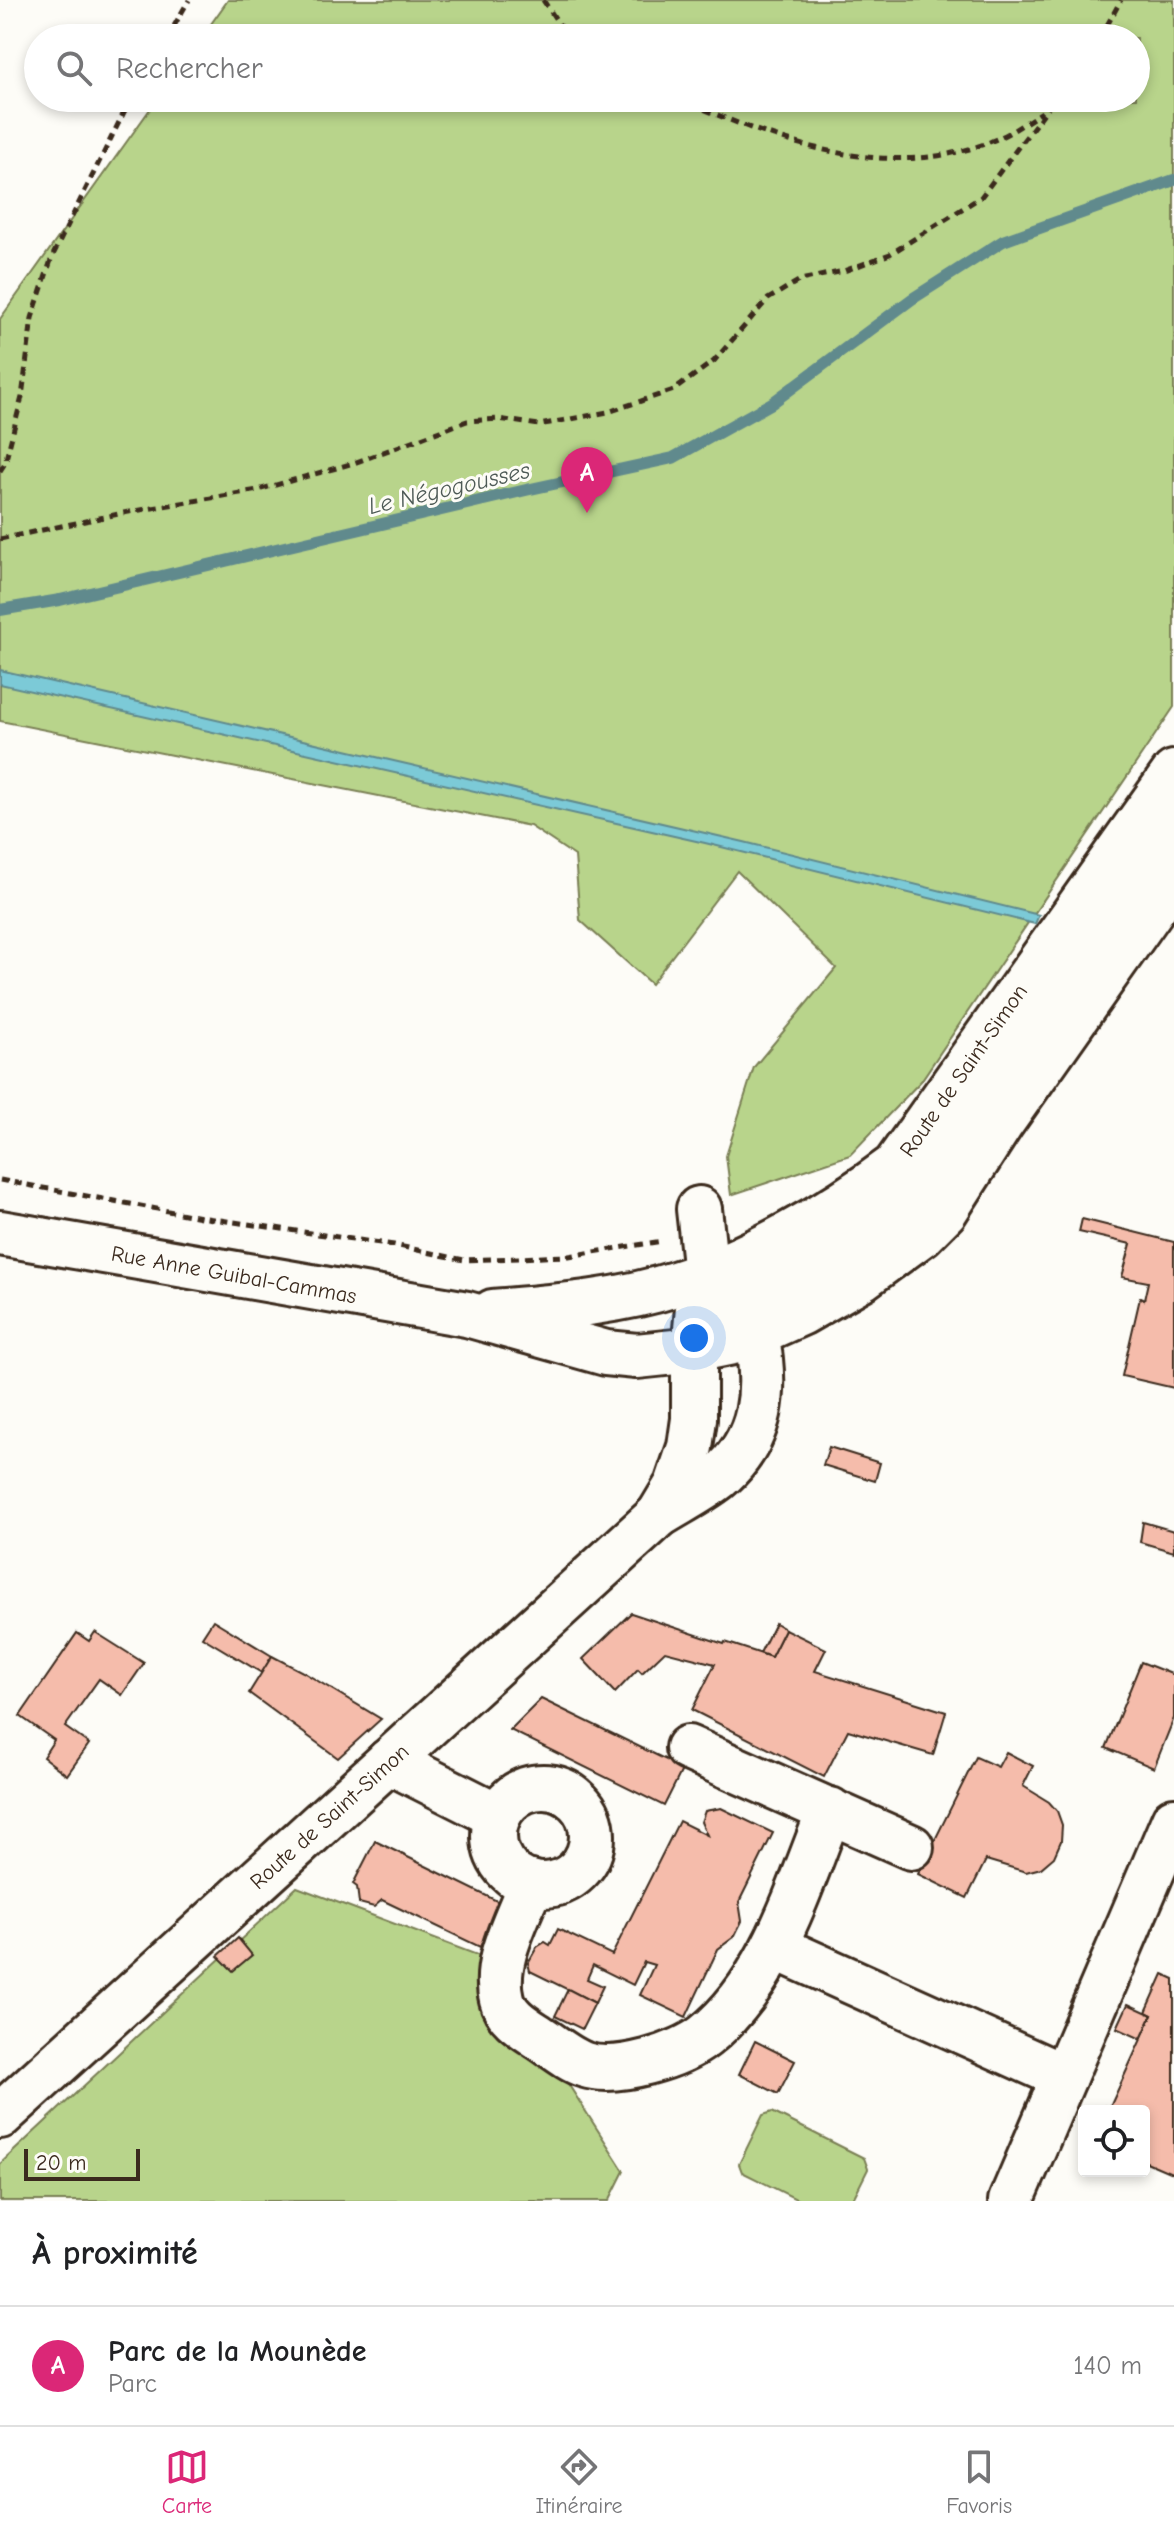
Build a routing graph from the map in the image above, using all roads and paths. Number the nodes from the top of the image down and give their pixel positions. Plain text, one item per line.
1 (189, 0) edge
2 (543, 0) edge
3 (1121, 0) edge
4 (175, 24) edge
5 (559, 24) edge
6 (1108, 24) edge
7 (124, 112) edge
8 (709, 112) edge
9 (1043, 112) edge
10 (1045, 112) edge
11 (0, 471) edge
12 (0, 539) edge
13 (1174, 773) edge
14 (1174, 826) edge
15 (1174, 878) edge
16 (947, 1157) junction
17 (0, 1180) edge
18 (0, 1233) edge
19 (889, 1259) junction
20 (700, 1274) junction
21 (467, 1314) junction
22 (756, 1333) junction
23 (659, 1515) junction
24 (688, 1748) dead end
25 (389, 1761) junction
26 (830, 1810) junction
27 (498, 1816) junction
28 (1174, 1820) edge
29 (911, 1847) dead end
30 (531, 1883) junction
31 (775, 1947) junction
32 (1064, 2077) junction
33 (0, 2116) edge
34 (1011, 2201) edge

1 - 4 path
2 - 5 path
3 - 6 path
7 - 11 path
8 - 9 path
10 - 12 path
13 - 20 main road, Route de Saint-Simon
14 - 16 main road
15 - 19 main road
16 - 19 main road
16 - 20 main road
17 - 20 path
18 - 21 main road, Rue Anne Guibal-Cammas
19 - 22 main road
20 - 21 main road, Rue Anne Guibal-Cammas
20 - 21 main road, Rue Anne Guibal-Cammas
20 - 22 main road
20 - 23 main road, Route de Saint-Simon
22 - 23 main road, Route de Saint-Simon
23 - 25 main road, Route de Saint-Simon
24 - 26 main road
25 - 27 main road
25 - 33 main road, Route de Saint-Simon
26 - 29 main road
26 - 31 main road
27 - 30 main road
27 - 30 main road
28 - 32 main road
30 - 31 main road
31 - 32 main road
32 - 34 main road

